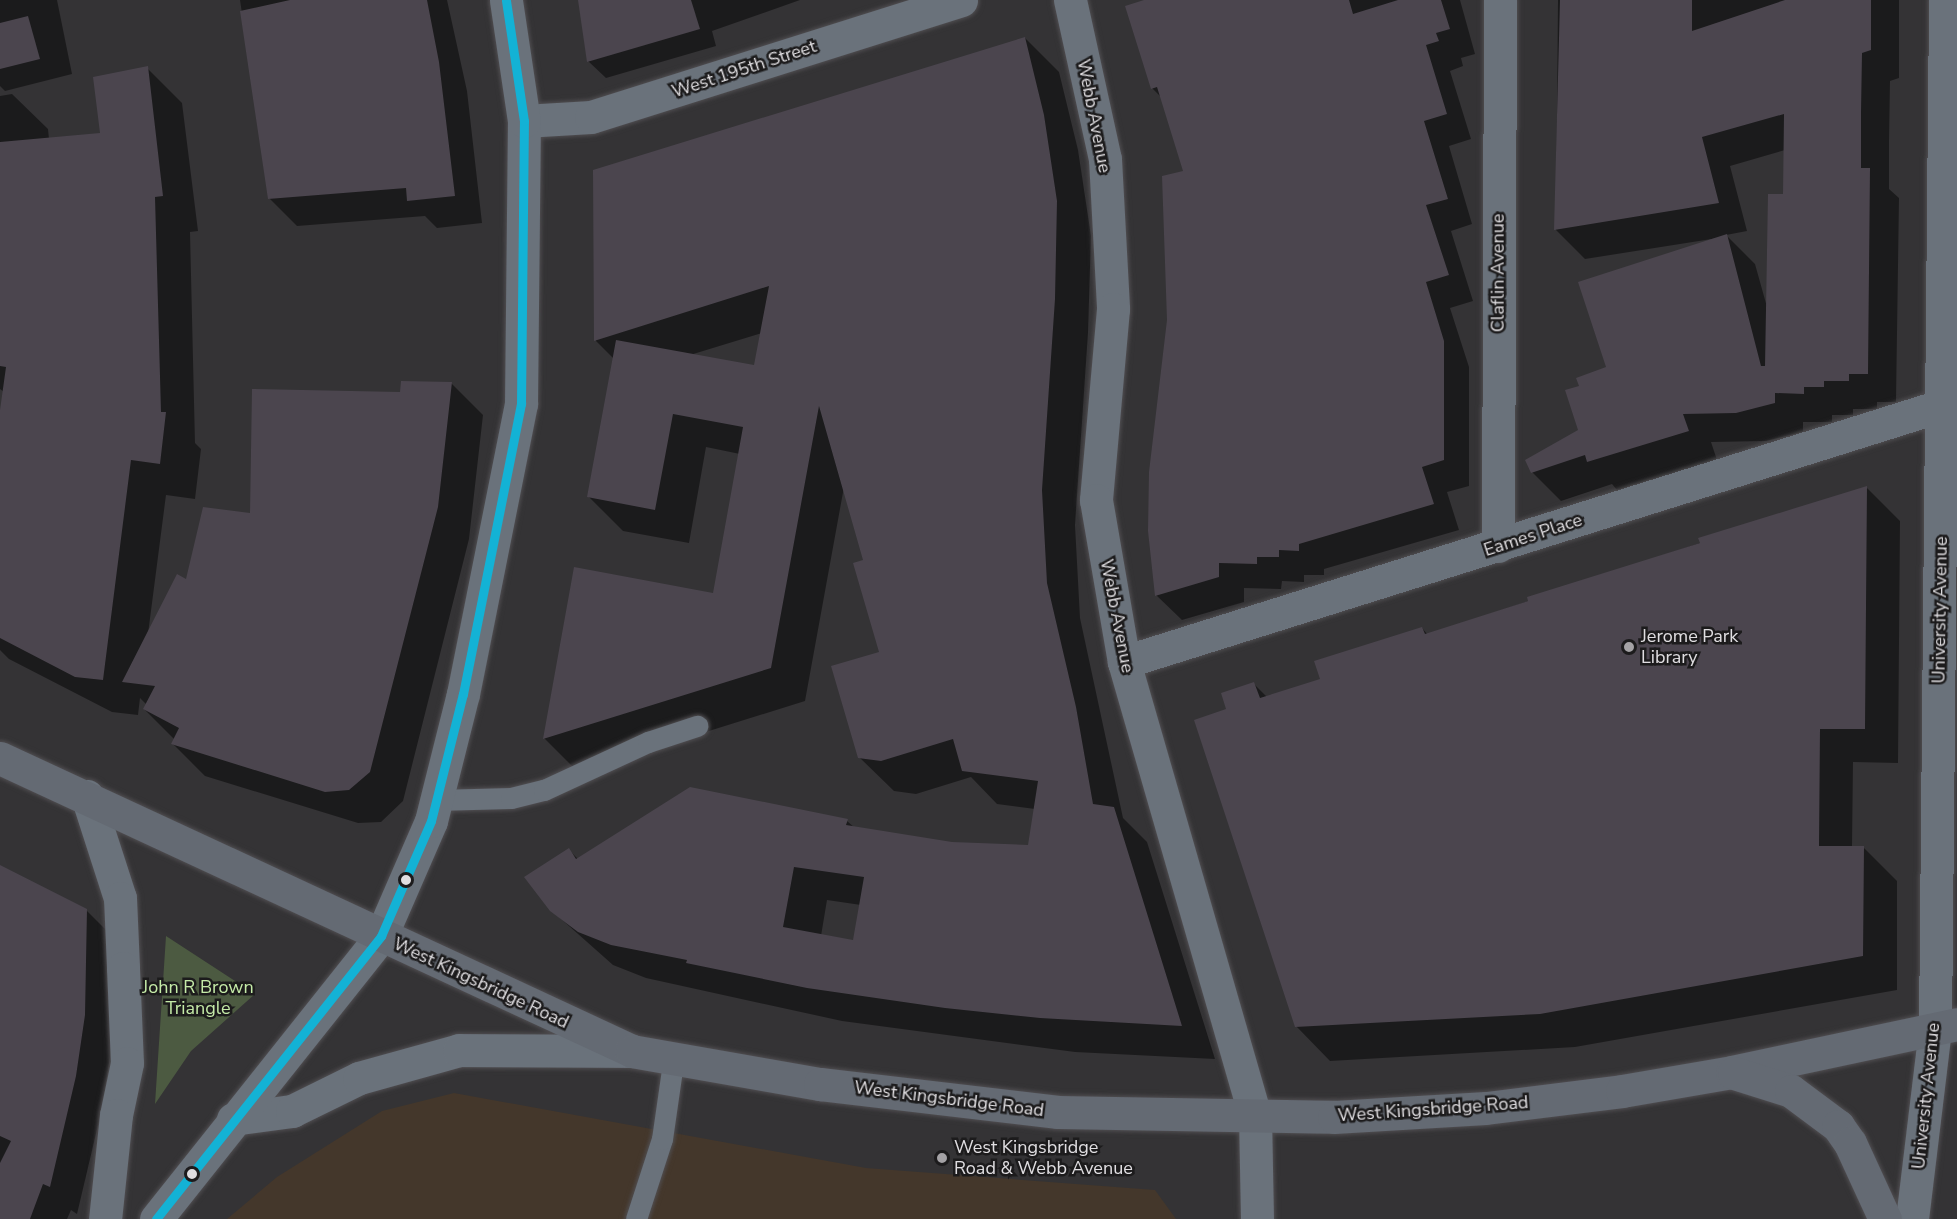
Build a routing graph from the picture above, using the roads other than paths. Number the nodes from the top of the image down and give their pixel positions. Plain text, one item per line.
1 (506, 0) edge
2 (961, 0) edge
3 (1070, 0) edge
4 (1500, 0) edge
5 (1945, 0) edge
6 (524, 121) junction
7 (1943, 405) junction
8 (1498, 546) junction
9 (1124, 662) junction
10 (697, 726) dead end
11 (0, 758) edge
12 (87, 796) junction
13 (436, 800) junction
14 (381, 936) junction
15 (1946, 1027) edge
16 (632, 1051) junction
17 (674, 1056) junction
18 (1732, 1072) junction
19 (1255, 1116) junction
20 (233, 1119) junction
21 (105, 1219) edge
22 (156, 1219) edge
23 (636, 1219) edge
24 (1257, 1219) edge
25 (1885, 1219) edge
26 (1912, 1219) edge

1 - 6 street
2 - 6 street, West 195th Street
3 - 9 street, Webb Avenue
4 - 8 street, Claflin Avenue
5 - 7 street, University Avenue
6 - 13 street
7 - 8 street, Eames Place
7 - 15 street, University Avenue
8 - 9 street, Eames Place
9 - 19 street, Webb Avenue
10 - 13 lane
11 - 12 main road, West Kingsbridge Road
12 - 14 main road, West Kingsbridge Road
12 - 21 street
13 - 14 street
14 - 16 main road, West Kingsbridge Road
14 - 20 street
15 - 18 main road, West Kingsbridge Road
15 - 26 street, University Avenue
16 - 17 main road, West Kingsbridge Road
16 - 20 street
17 - 19 main road, West Kingsbridge Road
17 - 23 lane
18 - 19 main road, West Kingsbridge Road
18 - 25 main road
19 - 24 street, Webb Avenue
20 - 22 street

